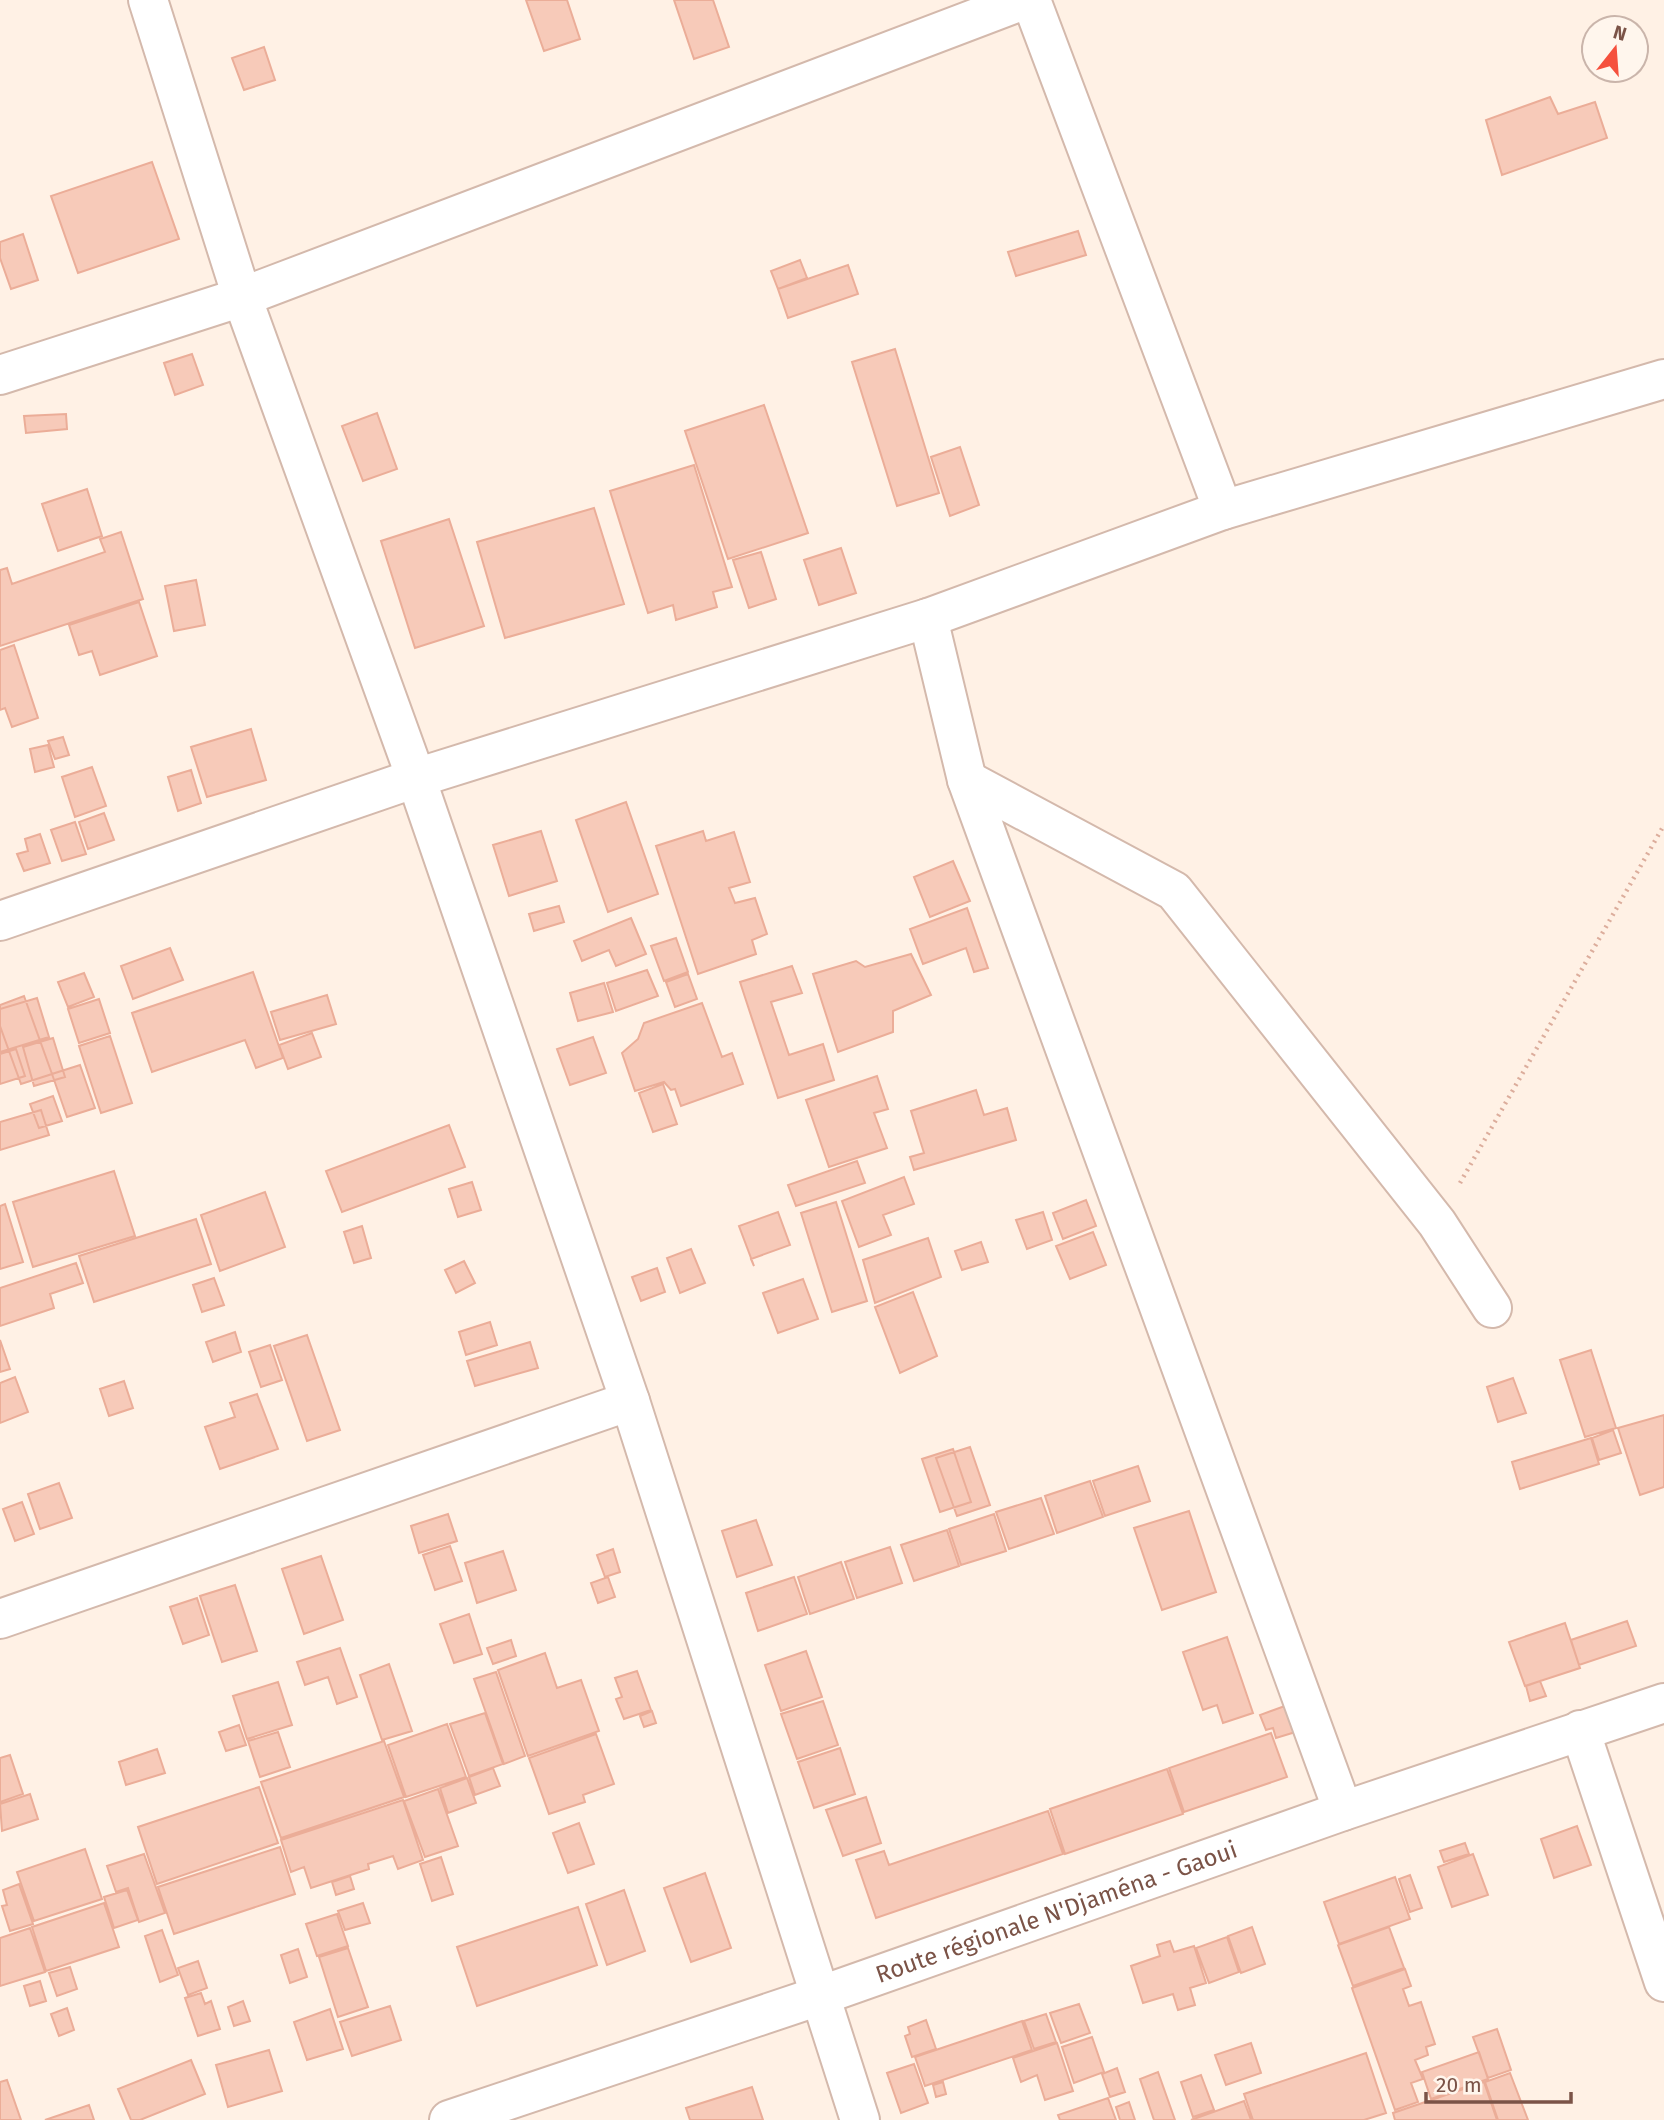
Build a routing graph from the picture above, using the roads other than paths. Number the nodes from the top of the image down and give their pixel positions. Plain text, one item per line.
1 (148, 0) edge
2 (1024, 0) edge
3 (1031, 0) edge
4 (242, 297) junction
5 (0, 375) edge
6 (1664, 379) edge
7 (1223, 510) junction
8 (928, 618) junction
9 (416, 778) junction
10 (967, 780) junction
11 (0, 921) edge
12 (1492, 1308) dead end
13 (630, 1401) junction
14 (0, 1619) edge
15 (1664, 1703) edge
16 (1580, 1730) junction
17 (1343, 1811) junction
18 (1664, 1982) edge
19 (821, 1995) junction
20 (449, 2120) edge
21 (860, 2120) edge

1 - 4 street
2 - 4 street
3 - 7 street
4 - 5 street
4 - 9 street
6 - 7 street
7 - 8 street
8 - 9 street
8 - 10 street
9 - 11 street
9 - 13 street
10 - 12 street
10 - 17 street
13 - 14 street
13 - 19 street
15 - 16 street, Route régionale N'Djaména - Gaoui
16 - 17 street, Route régionale N'Djaména - Gaoui
16 - 18 street
17 - 19 street, Route régionale N'Djaména - Gaoui
19 - 20 street, Route régionale N'Djaména - Gaoui
19 - 21 street

